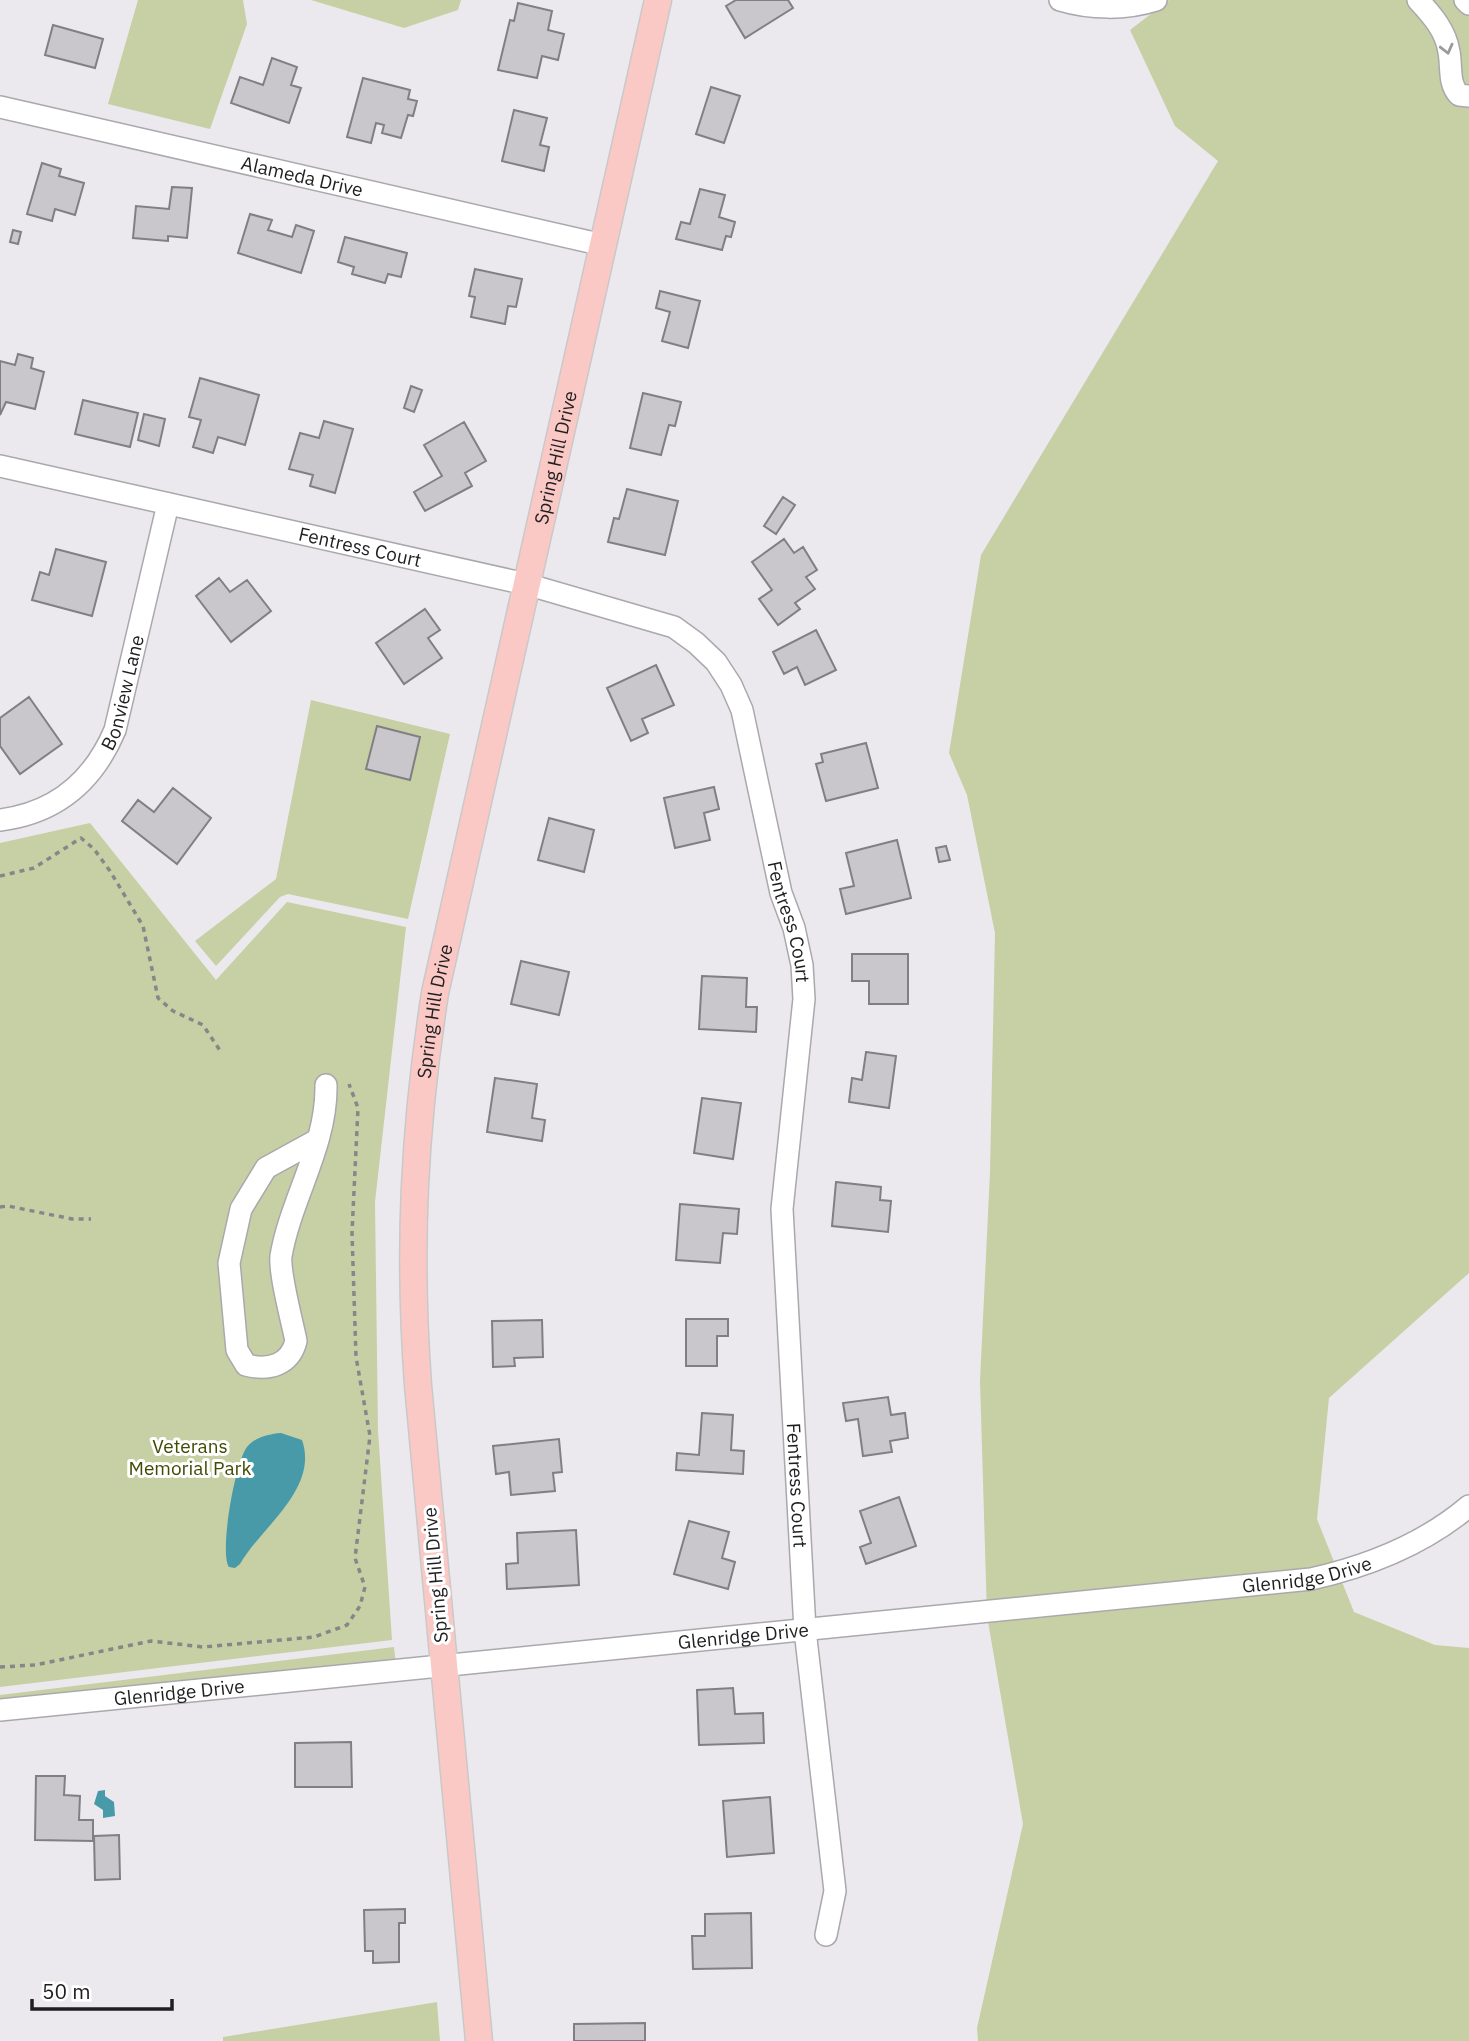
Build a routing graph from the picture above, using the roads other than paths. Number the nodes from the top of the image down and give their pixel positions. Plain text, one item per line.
1 (658, 0) edge
2 (1060, 0) edge
3 (1156, 0) edge
4 (1418, 0) edge
5 (1469, 96) edge
6 (0, 107) edge
7 (603, 245) junction
8 (0, 466) edge
9 (168, 505) junction
10 (526, 584) junction
11 (0, 820) edge
12 (326, 1085) dead end
13 (317, 1140) junction
14 (1469, 1506) edge
15 (805, 1630) junction
16 (442, 1666) junction
17 (0, 1710) edge
18 (826, 1935) dead end
19 (480, 2041) edge

1 - 7 main road, Spring Hill Drive
2 - 3 street
4 -> 5 street
6 - 7 street, Alameda Drive
7 - 10 main road, Spring Hill Drive
8 - 9 street, Fentress Court
9 - 10 street, Fentress Court
9 - 11 street, Bonview Lane
10 - 15 street, Fentress Court
10 - 16 main road, Spring Hill Drive
12 - 13 street
13 - 13 street
14 - 15 street, Glenridge Drive
15 - 16 street, Glenridge Drive
15 - 18 street, Fentress Court
16 - 17 street, Glenridge Drive
16 - 19 main road, Spring Hill Drive

